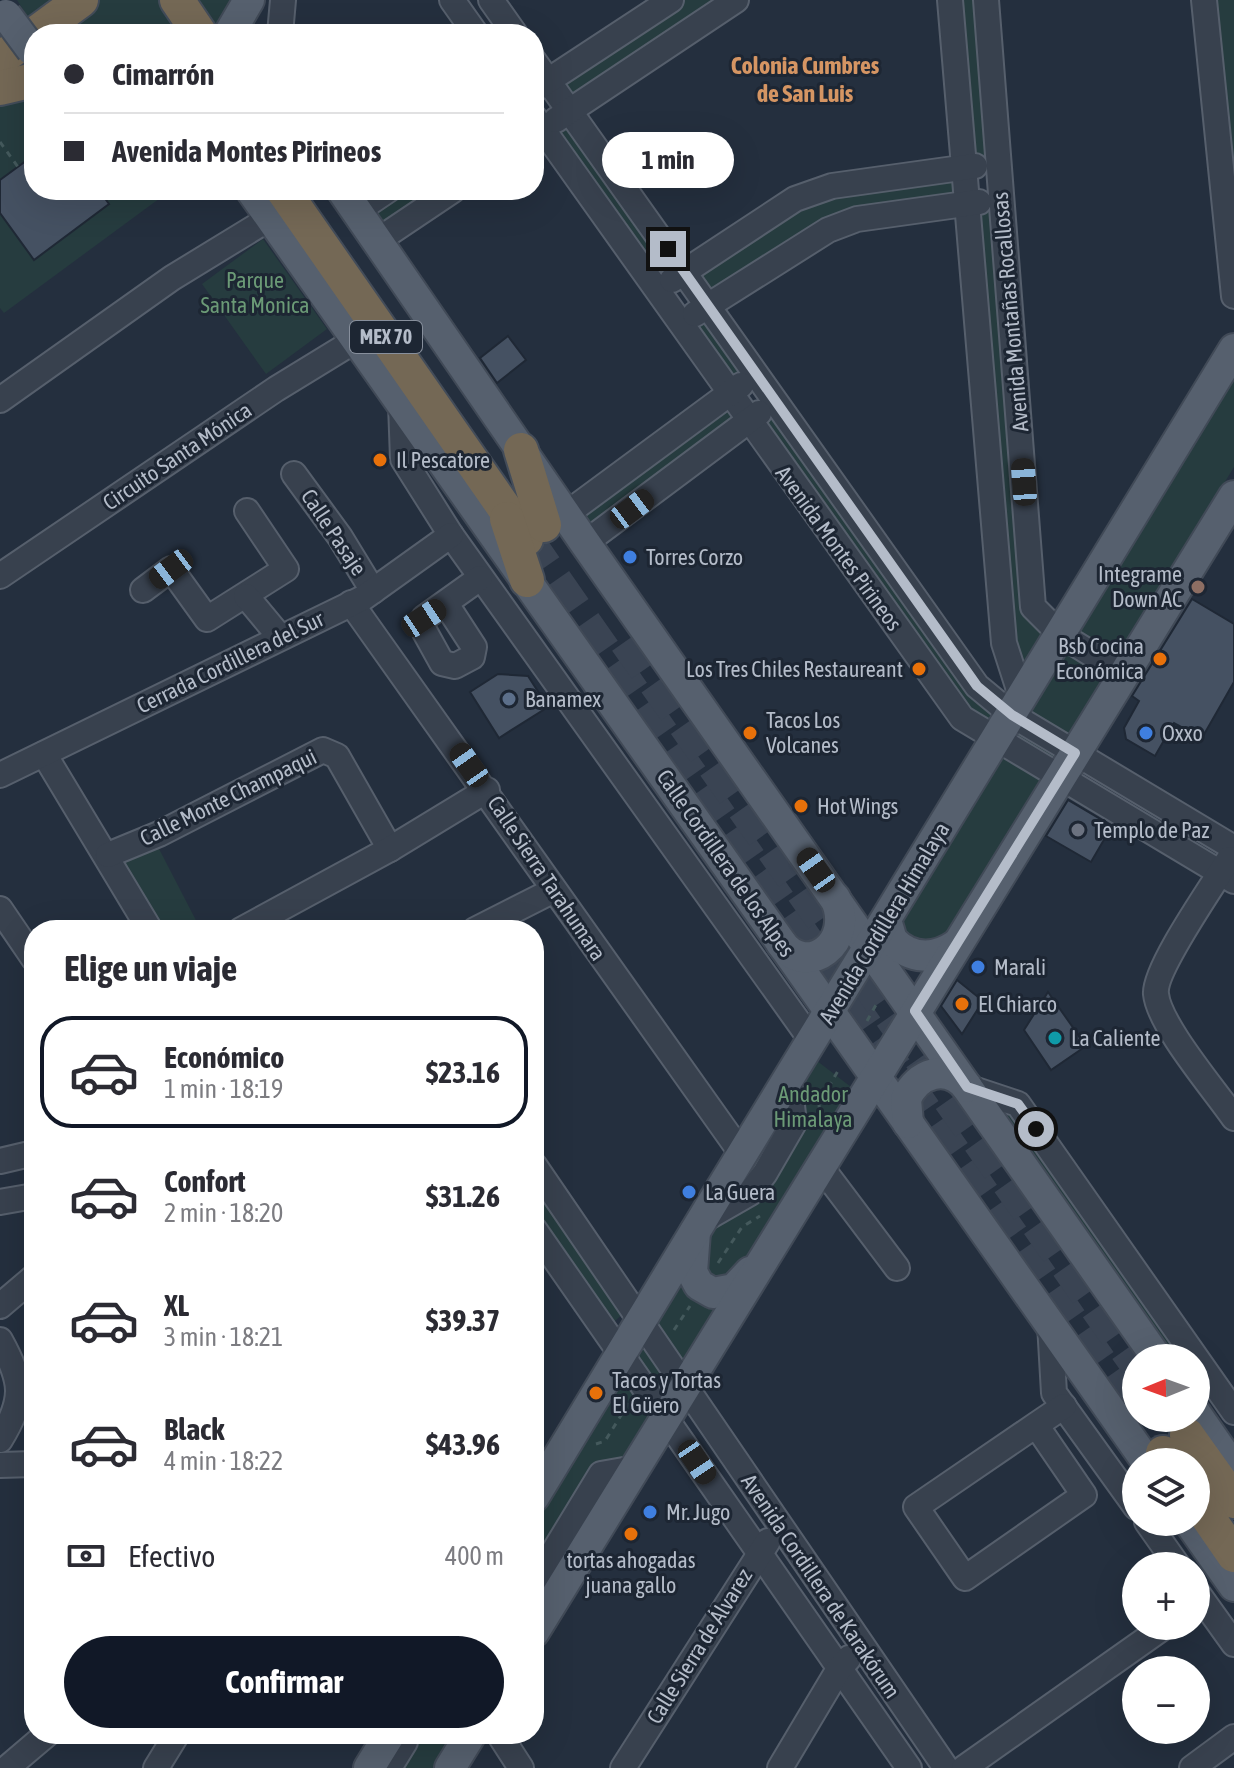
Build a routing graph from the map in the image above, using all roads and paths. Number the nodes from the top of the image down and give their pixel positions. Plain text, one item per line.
1 (45, 0) edge
2 (81, 0) edge
3 (150, 0) edge
4 (177, 0) edge
5 (283, 0) edge
6 (452, 0) edge
7 (491, 0) edge
8 (671, 0) edge
9 (950, 0) edge
10 (986, 0) edge
11 (1204, 0) edge
12 (248, 1) edge
13 (733, 1) edge
14 (2, 16) edge
15 (57, 24) edge
16 (166, 24) edge
17 (193, 24) edge
18 (235, 24) edge
19 (249, 24) edge
20 (281, 24) edge
21 (469, 24) edge
22 (508, 24) edge
23 (24, 46) edge
24 (24, 57) edge
25 (544, 74) edge
26 (544, 82) edge
27 (0, 88) edge
28 (569, 110) junction
29 (544, 123) edge
30 (544, 137) edge
31 (0, 142) edge
32 (998, 163) junction
33 (18, 167) dead end
34 (963, 168) junction
35 (317, 200) edge
36 (438, 200) edge
37 (1001, 200) junction
38 (350, 201) edge
39 (965, 203) junction
40 (276, 204) edge
41 (377, 241) junction
42 (684, 272) junction
43 (656, 291) junction
44 (1234, 296) edge
45 (708, 306) junction
46 (679, 323) junction
47 (356, 340) junction
48 (1234, 349) edge
49 (756, 374) junction
50 (729, 394) junction
51 (0, 400) edge
52 (775, 401) junction
53 (401, 404) junction
54 (748, 422) junction
55 (294, 474) dead end
56 (504, 477) junction
57 (1234, 496) edge
58 (247, 511) dead end
59 (545, 526) junction
60 (451, 535) junction
61 (585, 543) junction
62 (0, 576) edge
63 (480, 578) junction
64 (527, 580) junction
65 (143, 590) dead end
66 (373, 591) junction
67 (246, 596) junction
68 (351, 603) junction
69 (446, 604) dead end
70 (1061, 635) junction
71 (280, 637) junction
72 (1124, 674) junction
73 (1010, 718) junction
74 (44, 754) junction
75 (1068, 765) junction
76 (0, 775) edge
77 (487, 790) junction
78 (390, 849) junction
79 (1234, 849) edge
80 (108, 855) junction
81 (1227, 877) edge
82 (552, 891) junction
83 (834, 895) junction
84 (0, 909) edge
85 (144, 920) edge
86 (259, 920) edge
87 (495, 920) edge
88 (886, 920) junction
89 (781, 943) junction
90 (24, 944) edge
91 (956, 945) junction
92 (870, 947) junction
93 (915, 1011) junction
94 (830, 1012) junction
95 (806, 1032) junction
96 (874, 1075) junction
97 (789, 1079) junction
98 (967, 1087) junction
99 (1234, 1118) edge
100 (908, 1123) junction
101 (742, 1154) junction
102 (24, 1155) edge
103 (0, 1161) edge
104 (821, 1167) junction
105 (544, 1180) edge
106 (24, 1198) edge
107 (0, 1202) edge
108 (698, 1225) junction
109 (544, 1244) edge
110 (768, 1252) junction
111 (897, 1268) dead end
112 (24, 1286) edge
113 (0, 1306) edge
114 (639, 1318) junction
115 (1050, 1324) junction
116 (0, 1340) edge
117 (1147, 1344) edge
118 (620, 1354) junction
119 (686, 1386) junction
120 (1064, 1406) junction
121 (1234, 1414) edge
122 (667, 1417) junction
123 (1036, 1425) junction
124 (1176, 1438) edge
125 (0, 1440) edge
126 (24, 1464) edge
127 (0, 1465) edge
128 (635, 1468) junction
129 (1234, 1469) edge
130 (544, 1480) edge
131 (1122, 1487) edge
132 (1234, 1501) edge
133 (1210, 1520) edge
134 (780, 1528) junction
135 (1199, 1536) edge
136 (758, 1552) junction
137 (1234, 1555) edge
138 (544, 1568) edge
139 (1234, 1586) edge
140 (1210, 1613) edge
141 (544, 1616) edge
142 (1145, 1640) edge
143 (1234, 1644) edge
144 (861, 1646) junction
145 (839, 1669) junction
146 (1234, 1737) edge
147 (35, 1744) edge
148 (171, 1744) edge
149 (384, 1744) edge
150 (404, 1744) edge
151 (465, 1744) edge
152 (505, 1744) edge
153 (7, 1768) edge
154 (156, 1768) edge
155 (369, 1768) edge
156 (389, 1768) edge
157 (450, 1768) edge
158 (521, 1768) edge
159 (623, 1768) edge
160 (780, 1768) edge
161 (909, 1768) edge
162 (946, 1768) edge
163 (964, 1768) edge
164 (1192, 1768) edge

1 - 14 highway
2 - 15 highway
3 - 16 highway
4 - 17 highway
5 - 20 street
6 - 21 street
7 - 22 street
8 - 25 street
9 - 34 street, Avenida Montañas Rocallosas
10 - 32 street, Avenida Montañas Rocallosas
11 - 44 street
12 - 18 main road
12 - 19 main road
13 - 28 street
14 - 23 main road, bridge
24 - 27 highway
26 - 28 street, Avenida Montes Pirineos
28 - 29 street
28 - 42 street, Avenida Montes Pirineos
30 - 43 street, Avenida Montes Pirineos
31 - 33 path
32 - 34 street
32 - 37 street, Avenida Montañas Rocallosas
34 - 39 street, Avenida Montañas Rocallosas
34 - 42 street
35 - 56 highway, Calle Cordillera de los Alpes / MEX 70
36 - 41 street
37 - 39 street
37 - 70 street, Avenida Montañas Rocallosas
38 - 41 main road, Calle Cordillera de los Alpes
39 - 45 street
39 - 73 street, Avenida Montañas Rocallosas
40 - 47 main road, Calle Cordillera de los Alpes
40 - 51 street
40 - 56 highway, Calle Cordillera de los Alpes / MEX 70
41 - 56 main road, Calle Cordillera de los Alpes
42 - 43 street
42 - 45 street, Avenida Montes Pirineos
43 - 46 street, Avenida Montes Pirineos
45 - 46 street
45 - 49 street, Avenida Montes Pirineos
46 - 50 street, Avenida Montes Pirineos
47 - 53 main road, Calle Cordillera de los Alpes
47 - 62 street, Circuito Santa Mónica
48 - 70 main road, Avenida Cordillera Himalaya
49 - 50 street
49 - 52 street, Avenida Montes Pirineos
50 - 54 street, Avenida Montes Pirineos
50 - 59 street
52 - 54 street
52 - 73 street, Avenida Montes Pirineos
53 - 60 street, Calle Cordillera de los Alpes
53 - 64 main road, Calle Cordillera de los Alpes
54 - 61 street
54 - 73 street, Avenida Montes Pirineos
55 - 66 street, Calle Pasaje
56 - 59 highway, Calle Cordillera de los Alpes / MEX 70
56 - 64 highway
57 - 72 main road
58 - 67 street
59 - 61 main road, Calle Cordillera de los Alpes
60 - 63 street, Calle Cordillera de los Alpes
60 - 66 street, Cerrada Cordillera del Sur
61 - 83 main road, Calle Cordillera de los Alpes
63 - 69 street
63 - 95 street, Calle Cordillera de los Alpes
64 - 89 main road, Calle Cordillera de los Alpes
65 - 67 street
66 - 68 street, Cerrada Cordillera del Sur
67 - 71 street
68 - 71 street, Cerrada Cordillera del Sur
68 - 77 street, Calle Sierra Tarahumara
70 - 72 street, Avenida Montañas Rocallosas
70 - 73 main road, Avenida Cordillera Himalaya
71 - 74 street, Cerrada Cordillera del Sur
72 - 75 main road
73 - 75 street, Avenida Montes Pirineos
73 - 88 main road, Avenida Cordillera Himalaya
74 - 76 street, Cerrada Cordillera del Sur
74 - 80 street
75 - 79 street, Avenida Montes Pirineos
75 - 81 street, Avenida Montes Pirineos
75 - 91 main road
77 - 78 street
77 - 82 street, Calle Sierra Tarahumara
78 - 80 street, Calle Monte Champaqui
78 - 86 street
79 - 81 street
80 - 85 street
81 - 99 street
82 - 87 street
82 - 101 street, Calle Sierra Tarahumara
83 - 89 main road
83 - 92 main road, Calle Cordillera de los Alpes
84 - 90 street
88 - 91 main road
88 - 92 main road, Avenida Cordillera Himalaya
89 - 94 main road, Calle Cordillera de los Alpes
91 - 93 main road
92 - 93 main road, Calle Cordillera de los Alpes
92 - 94 main road, Avenida Cordillera Himalaya
93 - 96 main road
93 - 98 main road, Calle Cordillera de los Alpes
94 - 95 main road, Avenida Cordillera Himalaya
94 - 96 main road, Calle Cordillera de los Alpes
95 - 97 main road, Avenida Cordillera Himalaya
96 - 100 main road, Calle Cordillera de los Alpes
96 - 104 main road
97 - 101 main road, Avenida Cordillera Himalaya
97 - 108 street
98 - 100 main road
98 - 117 main road, Calle Cordillera de los Alpes
98 - 121 street
100 - 115 main road, Calle Cordillera de los Alpes
101 - 108 main road, Avenida Cordillera Himalaya
102 - 103 street
104 - 110 main road
104 - 111 street
105 - 114 street, Avenida Cordillera de Karakórum
106 - 107 street
108 - 110 main road
108 - 114 main road, Avenida Cordillera Himalaya
109 - 118 street, Avenida Cordillera de Karakórum
110 - 119 main road
112 - 113 street
114 - 118 main road, Avenida Cordillera Himalaya
114 - 119 street, Avenida Cordillera de Karakórum
115 - 120 street
115 - 124 main road, Calle Cordillera de los Alpes
116 - 125 street
118 - 122 street, Avenida Cordillera de Karakórum
118 - 130 main road, Avenida Cordillera Himalaya
119 - 122 main road
119 - 134 street, Avenida Cordillera de Karakórum
120 - 123 street
120 - 131 street
121 - 124 street
122 - 128 main road
122 - 136 street, Avenida Cordillera de Karakórum
123 - 123 street
124 - 129 main road, Calle Cordillera de los Alpes
124 - 132 highway, Calle Cordillera de los Alpes
126 - 127 street
128 - 138 street
128 - 141 main road
133 - 137 highway
134 - 136 street, Calle Sierra de Álvarez
134 - 144 street, Avenida Cordillera de Karakórum
135 - 139 main road
136 - 145 street, Avenida Cordillera de Karakórum
136 - 159 street, Calle Sierra de Álvarez
140 - 143 street
142 - 163 street
144 - 145 street
144 - 162 street, Avenida Cordillera de Karakórum
145 - 160 street
145 - 161 street, Avenida Cordillera de Karakórum
146 - 164 street
147 - 153 street
148 - 154 street
149 - 155 main road
150 - 156 street
151 - 157 main road
152 - 158 street

